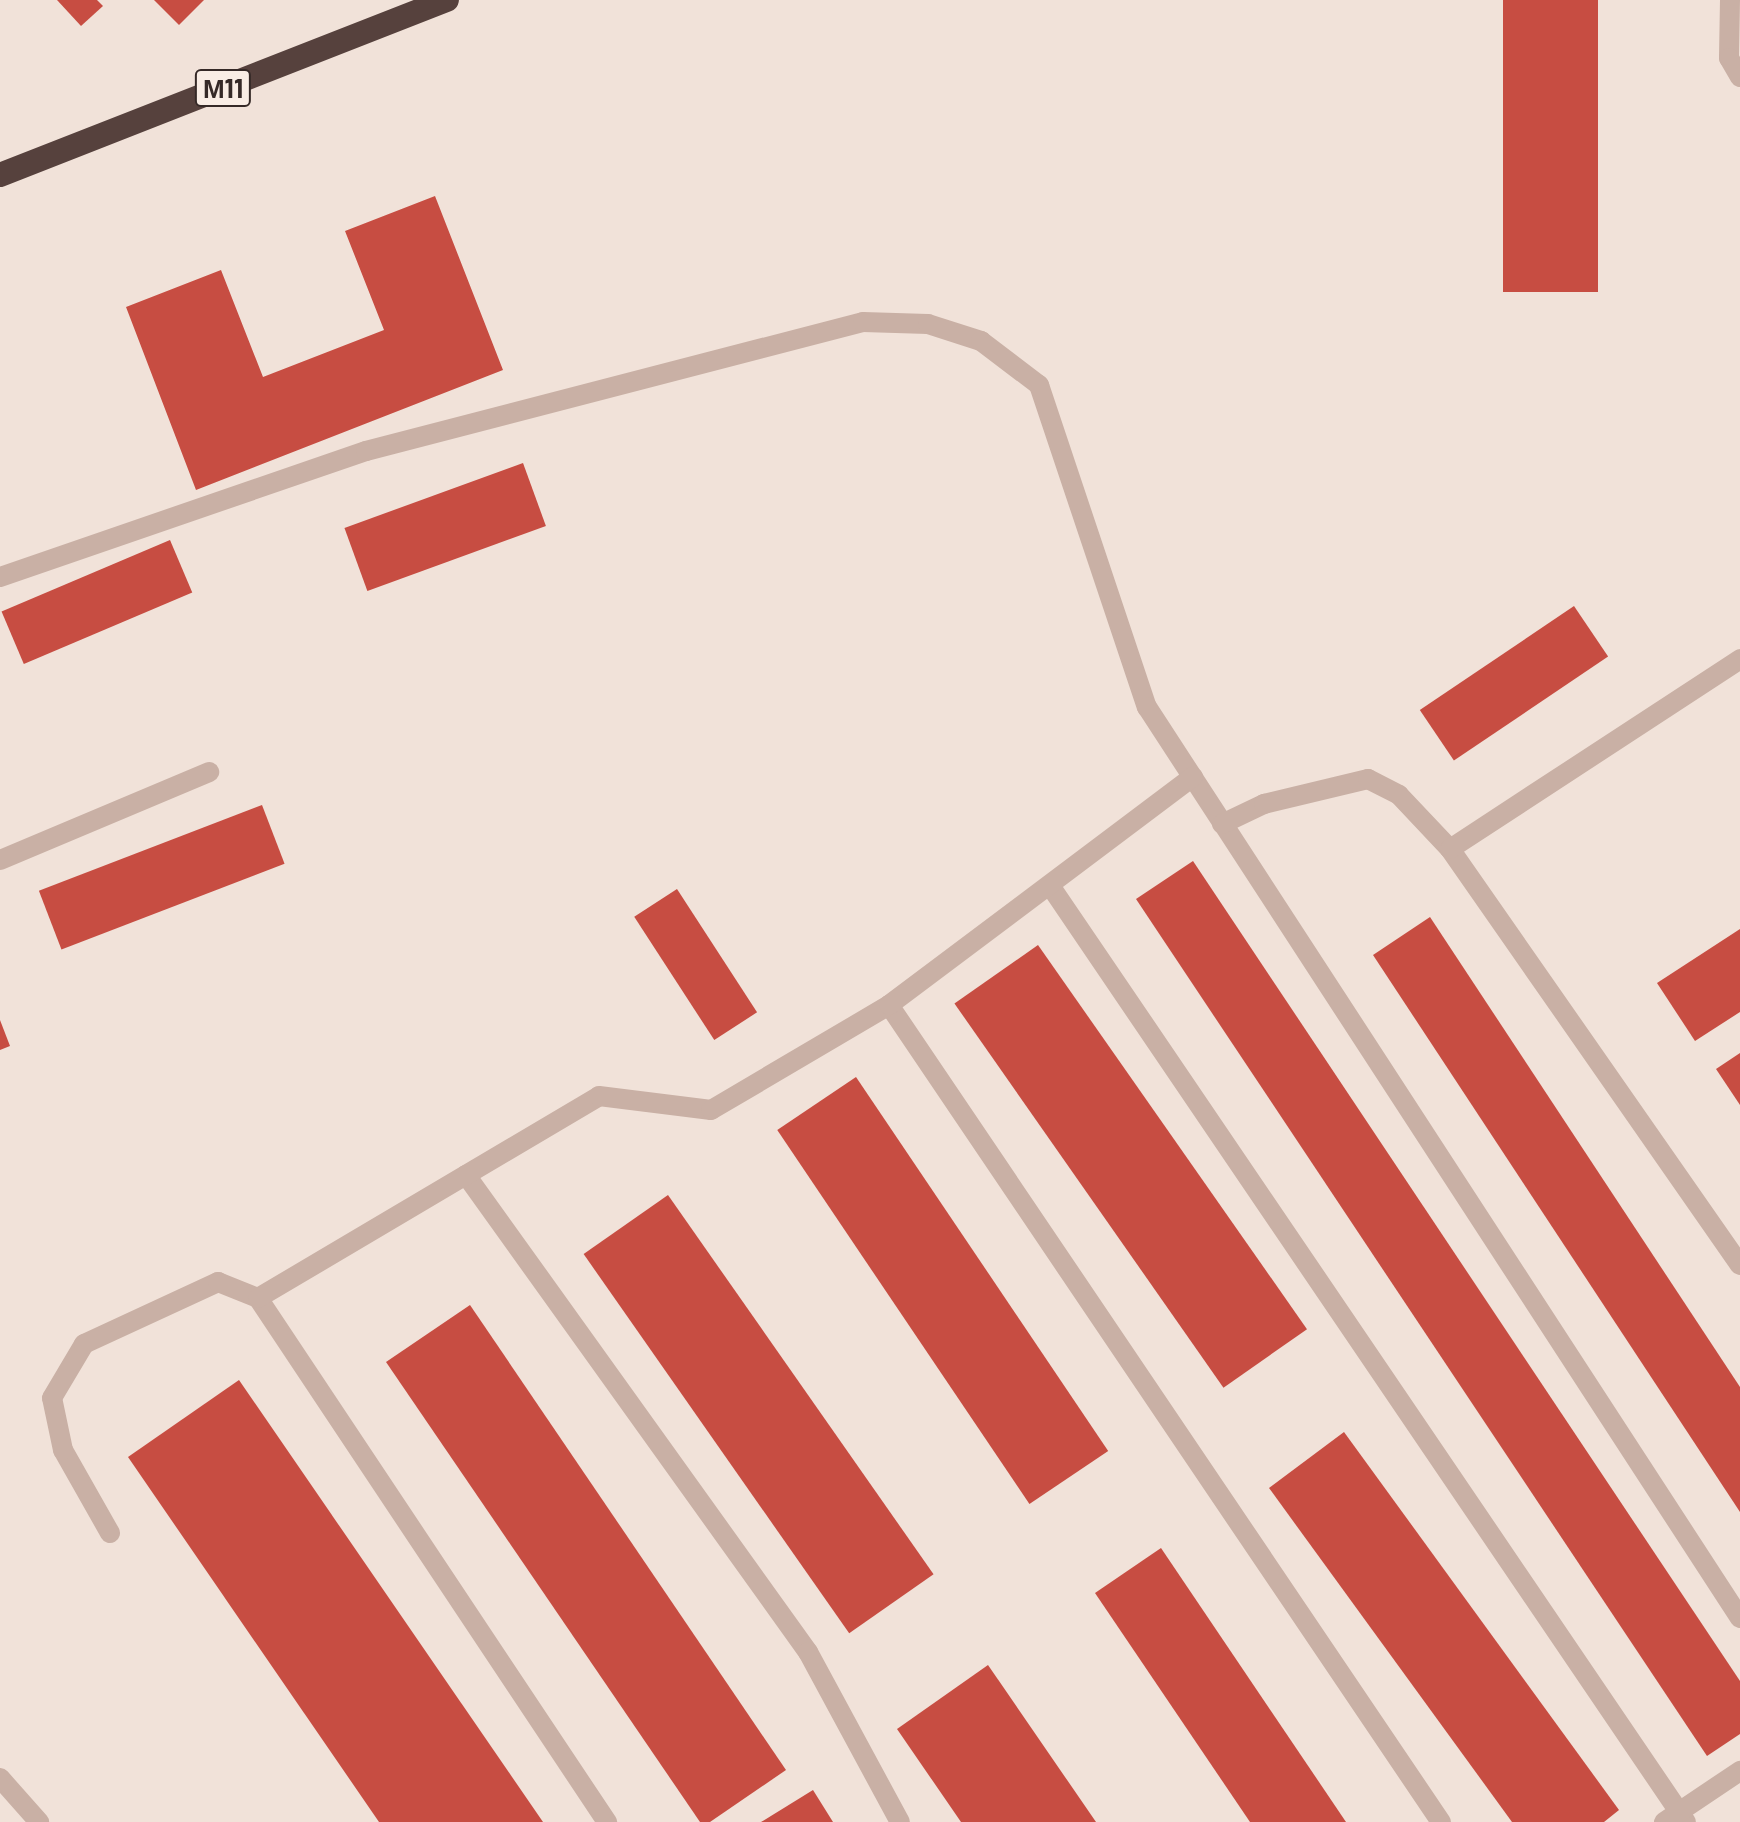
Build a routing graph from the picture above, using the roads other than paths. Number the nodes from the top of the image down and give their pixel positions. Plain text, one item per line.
1 (1730, 0) edge
2 (438, 2) edge
3 (1740, 77) edge
4 (0, 175) edge
5 (0, 577) edge
6 (1740, 659) edge
7 (209, 772) dead end
8 (1193, 777) junction
9 (1222, 824) junction
10 (1450, 849) junction
11 (0, 860) edge
12 (1051, 887) junction
13 (889, 1005) junction
14 (466, 1175) junction
15 (1740, 1265) edge
16 (258, 1298) junction
17 (110, 1533) dead end
18 (1740, 1618) edge
19 (1740, 1771) edge
20 (0, 1778) edge
21 (1676, 1819) edge
22 (39, 1822) edge
23 (607, 1822) edge
24 (900, 1822) edge
25 (1441, 1822) edge

1 - 3 street
2 - 4 highway, М11
5 - 8 street
6 - 10 street
7 - 11 street
8 - 9 street
8 - 12 street
9 - 10 street
9 - 18 street
10 - 15 street
12 - 13 street
12 - 21 street
13 - 14 street
13 - 25 street
14 - 16 street
14 - 24 street
16 - 17 street
16 - 23 street
19 - 21 street
20 - 22 street

